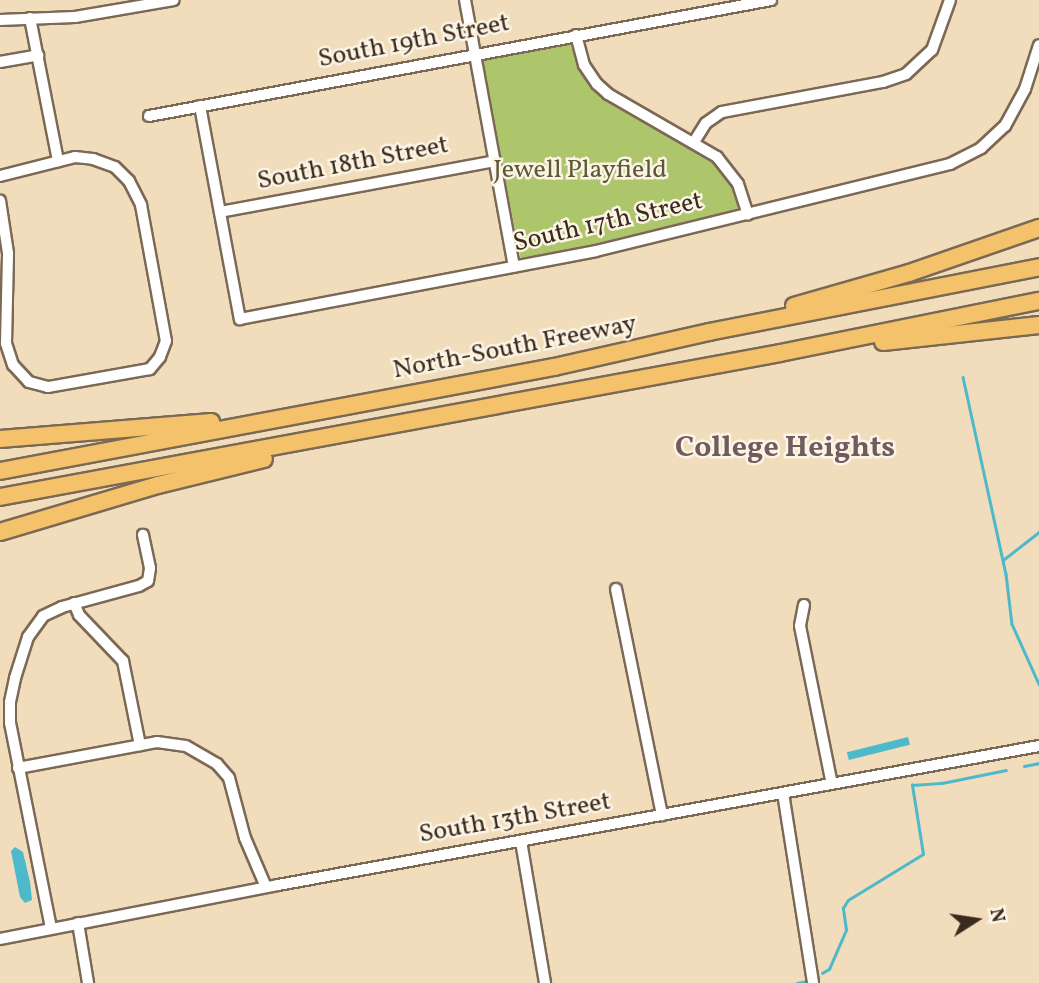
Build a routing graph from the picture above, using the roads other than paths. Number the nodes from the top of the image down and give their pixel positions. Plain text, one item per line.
1 (174, 0) edge
2 (466, 0) edge
3 (950, 0) edge
4 (765, 1) edge
5 (30, 18) junction
6 (0, 20) edge
7 (576, 35) junction
8 (1039, 45) edge
9 (476, 53) junction
10 (38, 55) junction
11 (0, 62) edge
12 (200, 106) junction
13 (149, 116) dead end
14 (694, 142) junction
15 (58, 160) junction
16 (495, 161) junction
17 (0, 176) edge
18 (0, 201) edge
19 (220, 212) junction
20 (748, 214) junction
21 (1039, 228) edge
22 (514, 267) junction
23 (1039, 267) edge
24 (1039, 301) edge
25 (1039, 325) edge
26 (709, 332) junction
27 (780, 353) junction
28 (321, 411) junction
29 (405, 422) junction
30 (0, 439) edge
31 (0, 471) edge
32 (0, 497) edge
33 (0, 532) edge
34 (143, 536) dead end
35 (616, 589) dead end
36 (74, 603) junction
37 (804, 605) dead end
38 (140, 745) junction
39 (1039, 746) edge
40 (18, 768) junction
41 (832, 784) junction
42 (783, 793) junction
43 (662, 815) junction
44 (521, 841) junction
45 (266, 887) junction
46 (78, 923) junction
47 (51, 929) junction
48 (0, 939) edge
49 (88, 983) edge
50 (545, 983) edge
51 (813, 983) edge

1 - 5 street
2 - 9 street
3 - 14 street
4 - 7 street, South 19th Street
5 - 6 street
5 - 10 street
7 - 9 street, South 19th Street
7 - 14 street
8 - 20 street, South 17th Street
9 - 12 street, South 19th Street
9 - 16 street
10 - 11 street
10 - 15 street
12 - 13 street, South 19th Street
12 - 19 street
14 - 20 street
15 - 17 street
15 - 18 street
16 - 19 street, South 18th Street
16 - 22 street
19 - 22 street, South 17th Street
20 - 22 street, South 17th Street
21 - 26 highway
23 - 26 highway, North-South Freeway
24 - 27 highway, North-South Freeway
25 - 27 highway
26 - 28 highway, North-South Freeway
27 - 29 highway, North-South Freeway
28 - 30 highway
28 - 31 highway, North-South Freeway
29 - 32 highway, North-South Freeway
29 - 33 highway
34 - 36 street
35 - 43 street
36 - 38 street
36 - 40 street
37 - 41 street
38 - 40 street
38 - 45 street
39 - 41 street, South 13th Street
40 - 47 street
41 - 42 street, South 13th Street
42 - 43 street, South 13th Street
42 - 51 street
43 - 44 street, South 13th Street
44 - 45 street, South 13th Street
44 - 50 street
45 - 46 street, South 13th Street
46 - 47 street, South 13th Street
46 - 49 street
47 - 48 street, South 13th Street

